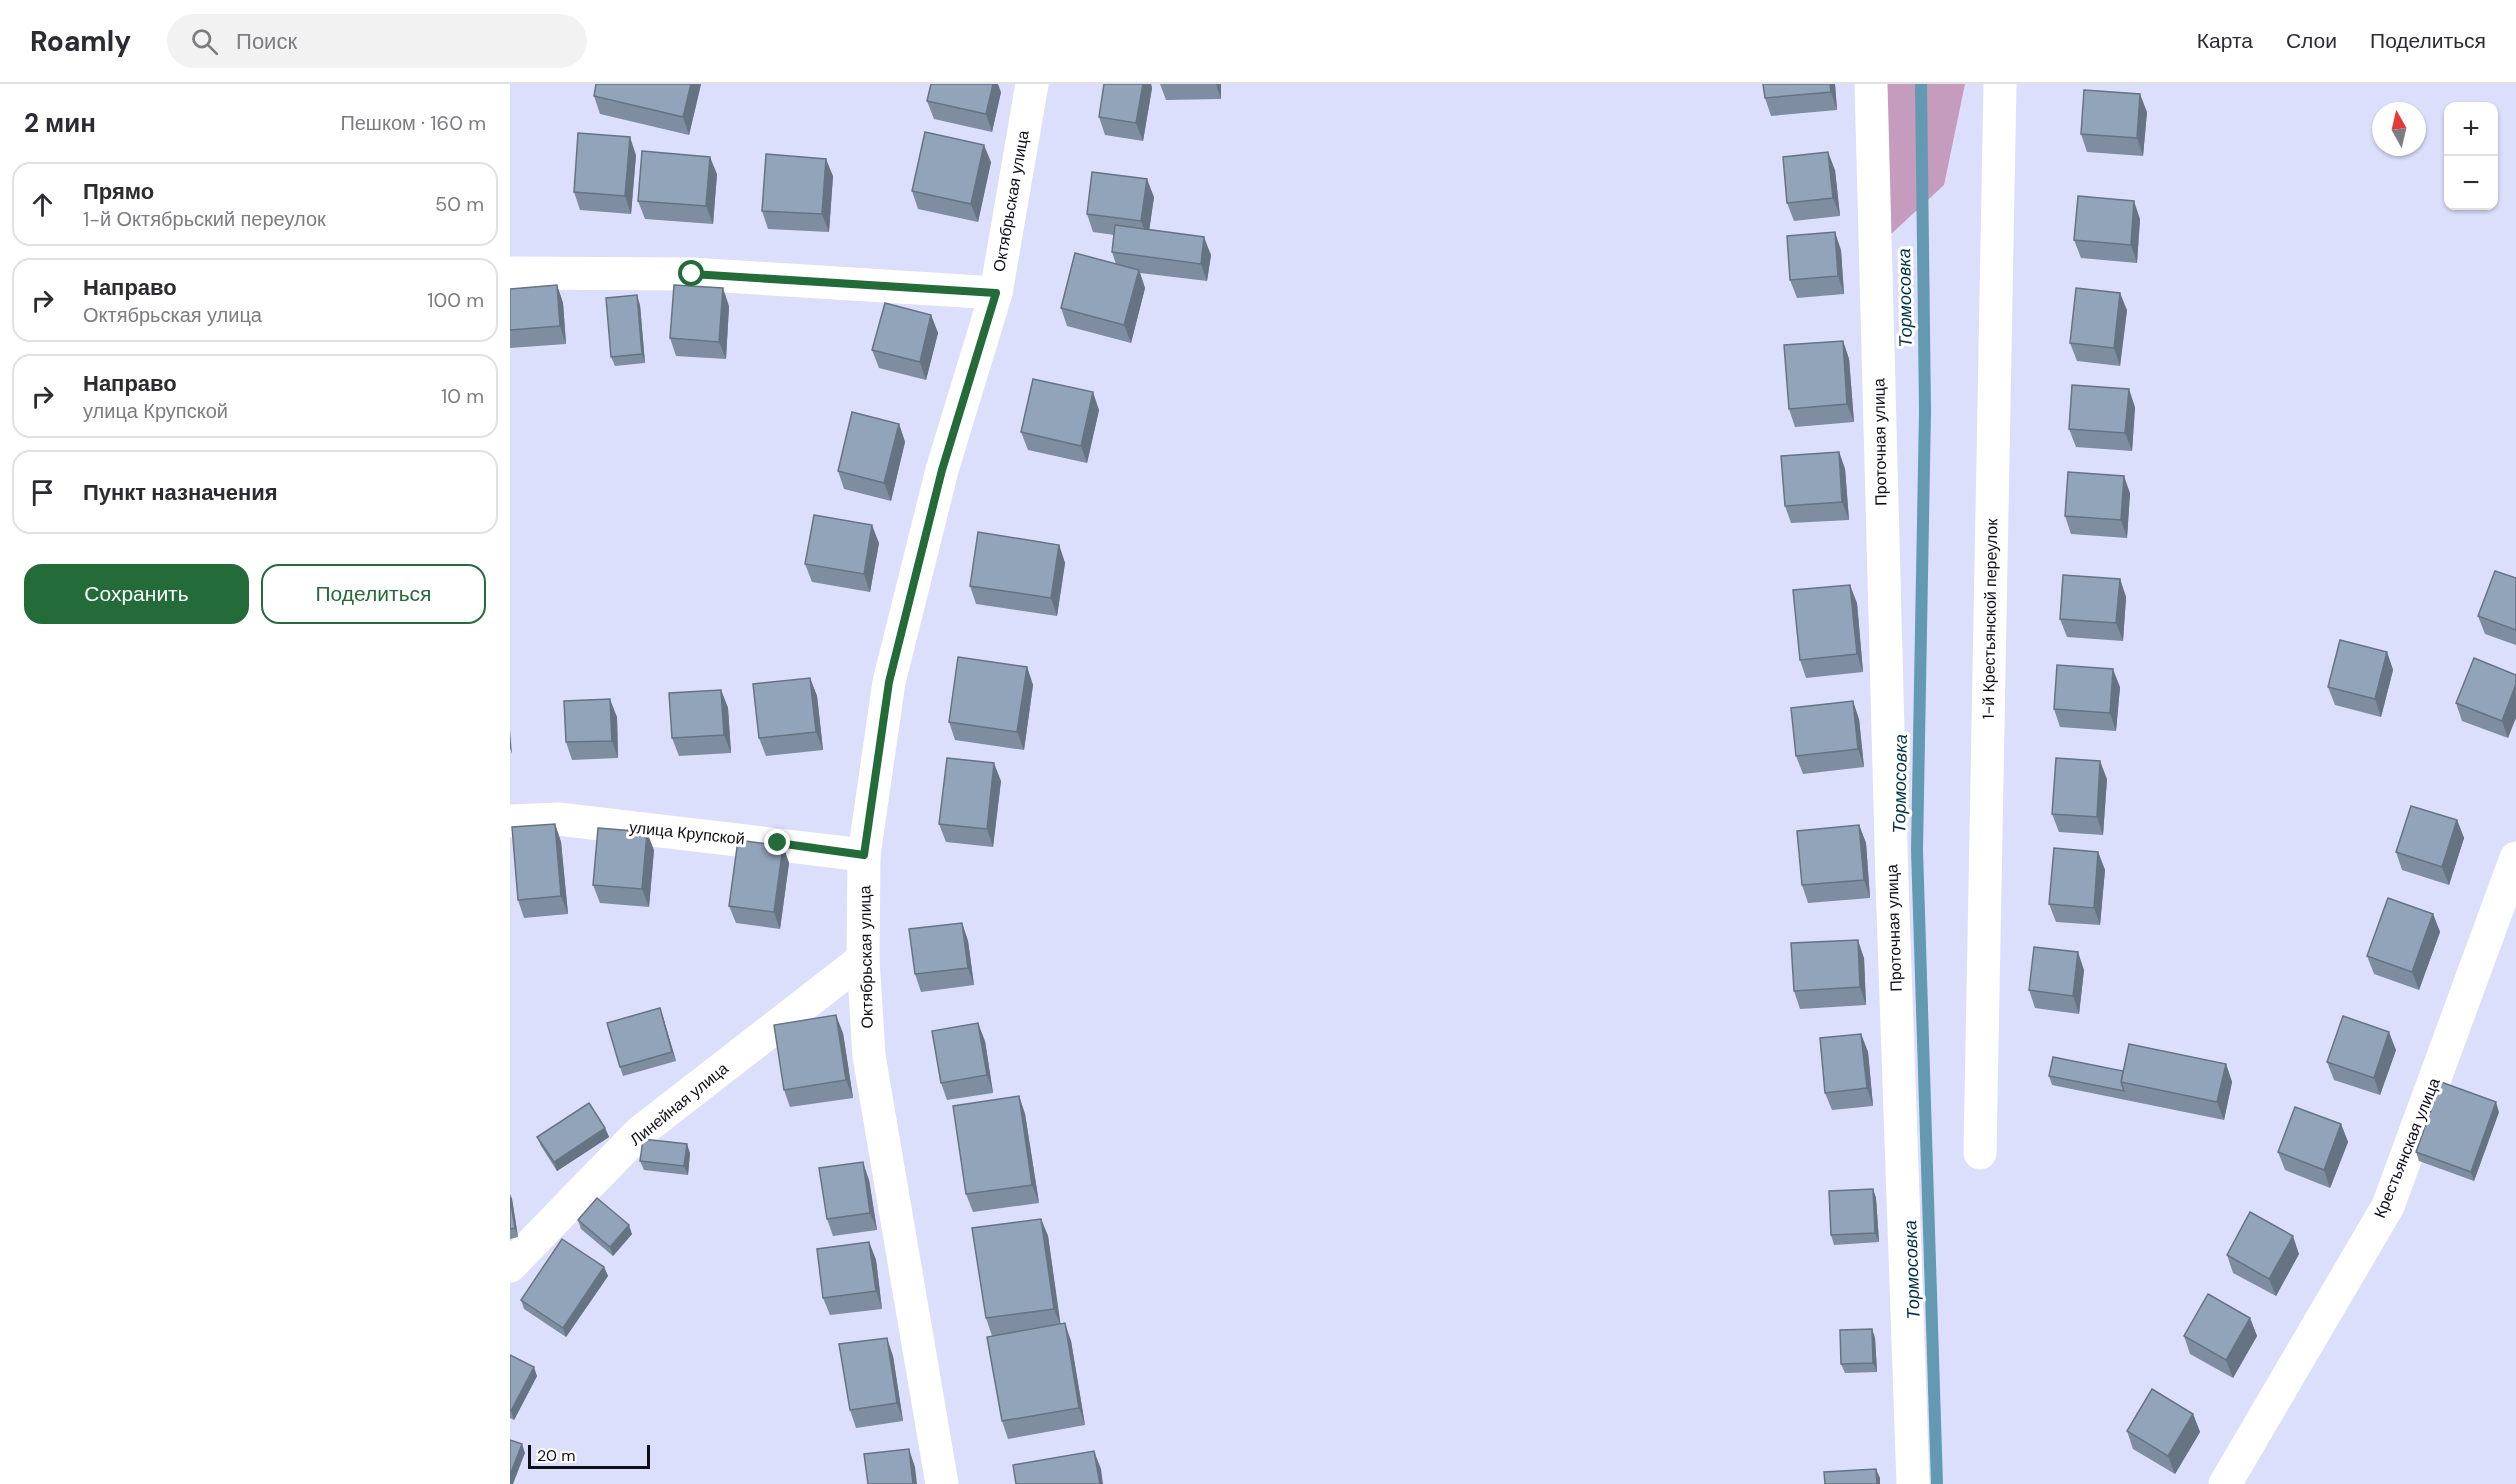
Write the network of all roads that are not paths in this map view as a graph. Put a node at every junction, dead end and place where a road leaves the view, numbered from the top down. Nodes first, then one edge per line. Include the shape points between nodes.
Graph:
1 (1032, 84) edge
2 (1871, 84) edge
3 (2000, 84) edge
4 (510, 273) edge
5 (996, 293) junction
6 (510, 821) edge
7 (864, 855) junction
8 (2516, 858) edge
9 (863, 959) junction
10 (1980, 1153) dead end
11 (510, 1266) edge
12 (942, 1484) edge
13 (1913, 1484) edge
14 (2225, 1484) edge

1 - 5 street, Октябрьская улица
2 - 13 street, Проточная улица
3 - 10 street, 1-й Крестьянской переулок
4 - 5 street via 692,274
5 - 7 street, Октябрьская улица via 942,470 889,682
6 - 7 street, улица Крупской via 558,819
7 - 9 street, Октябрьская улица
8 - 14 street, Крестьянская улица via 2388,1206
9 - 11 street, Линейная улица via 640,1132
9 - 12 street, Октябрьская улица via 869,1056

